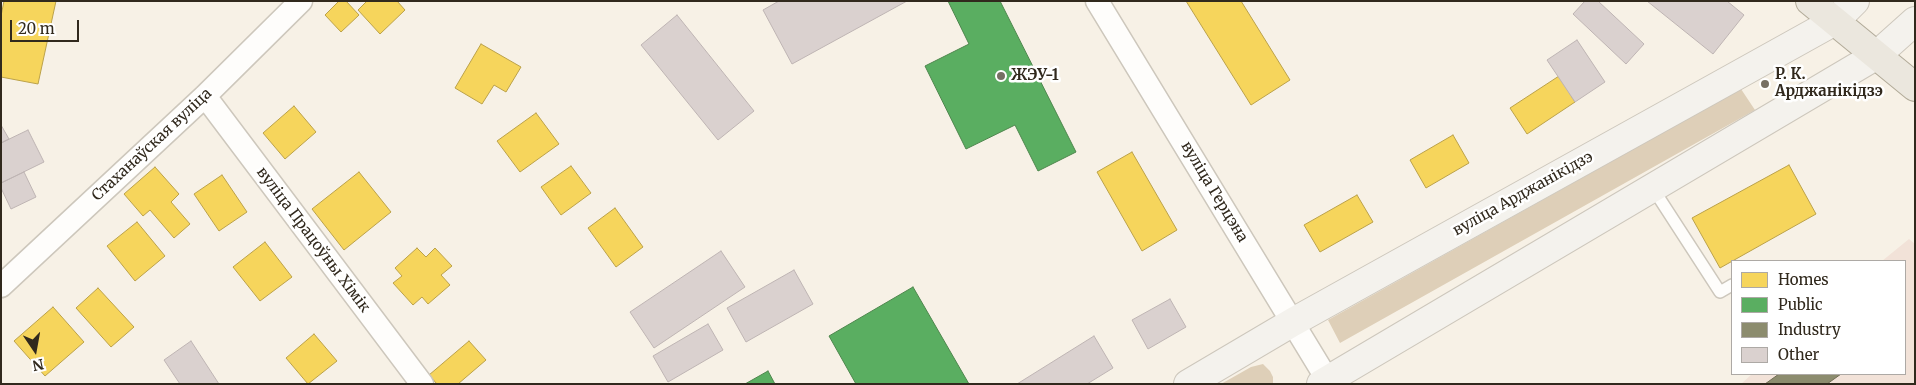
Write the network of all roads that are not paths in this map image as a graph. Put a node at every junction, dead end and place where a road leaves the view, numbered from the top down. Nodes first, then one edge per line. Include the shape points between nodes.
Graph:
1 (300, 1) edge
2 (1097, 1) edge
3 (1810, 1) edge
4 (1855, 1) edge
5 (1835, 20) junction
6 (1915, 21) edge
7 (1877, 54) junction
8 (1915, 87) edge
9 (205, 96) junction
10 (1652, 187) junction
11 (1, 286) edge
12 (1731, 286) edge
13 (1293, 322) junction
14 (1326, 382) edge
15 (422, 384) edge
16 (1188, 384) edge

1 - 9 street, Стаханаўская вуліца
2 - 13 street, вуліца Герцэна
3 - 5 main road
4 - 5 main road, вуліца Арджанікідзэ
5 - 7 main road
5 - 13 main road, вуліца Арджанікідзэ
6 - 7 main road
7 - 8 main road
7 - 10 main road
9 - 11 street, Стаханаўская вуліца
9 - 15 street, вуліца Працоўны Хімік
10 - 12 lane via 1720,292
10 - 14 main road
13 - 14 street, вуліца Герцэна
13 - 16 main road, вуліца Арджанікідзэ

